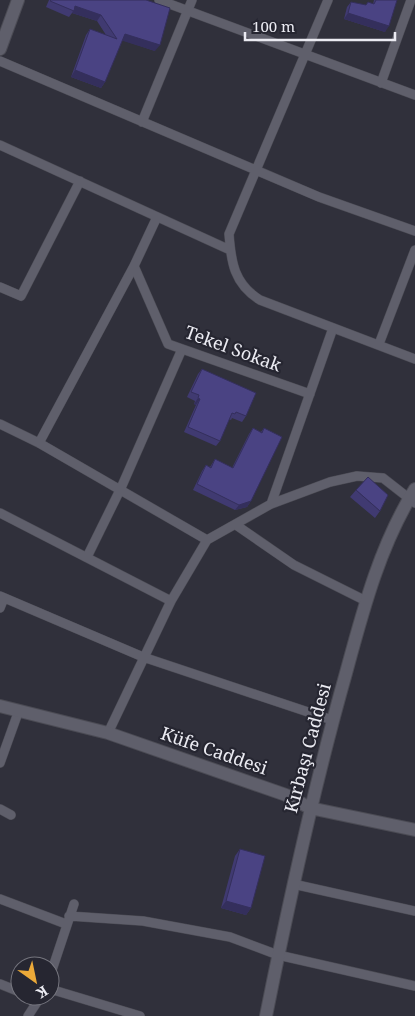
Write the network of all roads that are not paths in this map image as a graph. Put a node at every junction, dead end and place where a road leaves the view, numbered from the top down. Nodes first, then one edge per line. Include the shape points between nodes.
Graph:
1 (18, 0) edge
2 (159, 0) edge
3 (192, 0) edge
4 (328, 0) edge
5 (411, 0) edge
6 (188, 11) junction
7 (0, 49) edge
8 (305, 54) junction
9 (0, 61) edge
10 (381, 82) junction
11 (415, 95) edge
12 (142, 122) junction
13 (0, 145) edge
14 (256, 170) junction
15 (80, 182) junction
16 (157, 217) junction
17 (415, 231) edge
18 (230, 250) junction
19 (415, 250) edge
20 (134, 266) junction
21 (0, 287) edge
22 (333, 328) junction
23 (379, 344) junction
24 (182, 348) junction
25 (415, 359) edge
26 (310, 394) junction
27 (0, 424) edge
28 (39, 443) junction
29 (121, 488) junction
30 (413, 496) edge
31 (271, 504) junction
32 (0, 513) edge
33 (236, 525) junction
34 (207, 540) junction
35 (88, 557) junction
36 (2, 597) edge
37 (171, 601) junction
38 (366, 601) junction
39 (0, 608) edge
40 (144, 657) junction
41 (0, 706) edge
42 (19, 710) junction
43 (332, 720) junction
44 (108, 733) junction
45 (0, 763) edge
46 (310, 808) junction
47 (0, 809) edge
48 (11, 815) dead end
49 (415, 830) edge
50 (293, 884) junction
51 (0, 899) edge
52 (74, 904) dead end
53 (415, 911) edge
54 (68, 920) junction
55 (278, 955) junction
56 (56, 956) edge
57 (415, 986) edge
58 (60, 992) edge
59 (140, 1016) edge
60 (266, 1016) edge

1 - 7 street
2 - 6 street
3 - 6 street
4 - 8 street
5 - 10 street
6 - 8 street
6 - 12 street
8 - 10 street
8 - 14 street
9 - 12 street
10 - 11 street
12 - 14 street
13 - 15 street
14 - 17 street via 319,197
14 - 18 street via 228,234
15 - 16 street
15 - 21 street via 21,296
16 - 18 street
16 - 20 street
18 - 22 street via 231,263 246,291 260,300
19 - 23 street
20 - 24 street, Tekel Sokak via 168,344
20 - 28 street
22 - 23 street
22 - 26 street
23 - 25 street
24 - 26 street, Tekel Sokak
24 - 29 street
26 - 31 street
27 - 28 street
28 - 29 street
29 - 34 street
29 - 35 street
30 - 31 street via 384,478 357,476 330,482
30 - 38 street, Kırbaşı Caddesi via 389,540
31 - 33 street
32 - 35 street
33 - 34 street
33 - 38 street via 294,565
34 - 37 street
35 - 37 street
36 - 39 street
36 - 40 street
37 - 40 street
38 - 43 street, Kırbaşı Caddesi
40 - 43 street
40 - 44 street
41 - 42 street, Küfe Caddesi
42 - 44 street, Küfe Caddesi
42 - 45 street
43 - 46 street, Kırbaşı Caddesi
44 - 46 street, Küfe Caddesi via 286,795
46 - 49 street, Küfe Caddesi
46 - 50 street, Kırbaşı Caddesi
47 - 48 street
50 - 53 street
50 - 55 street, Kırbaşı Caddesi
51 - 54 street
52 - 54 street
54 - 55 street via 143,921 230,937
54 - 56 street
55 - 57 street
55 - 60 street, Kırbaşı Caddesi
58 - 59 street

